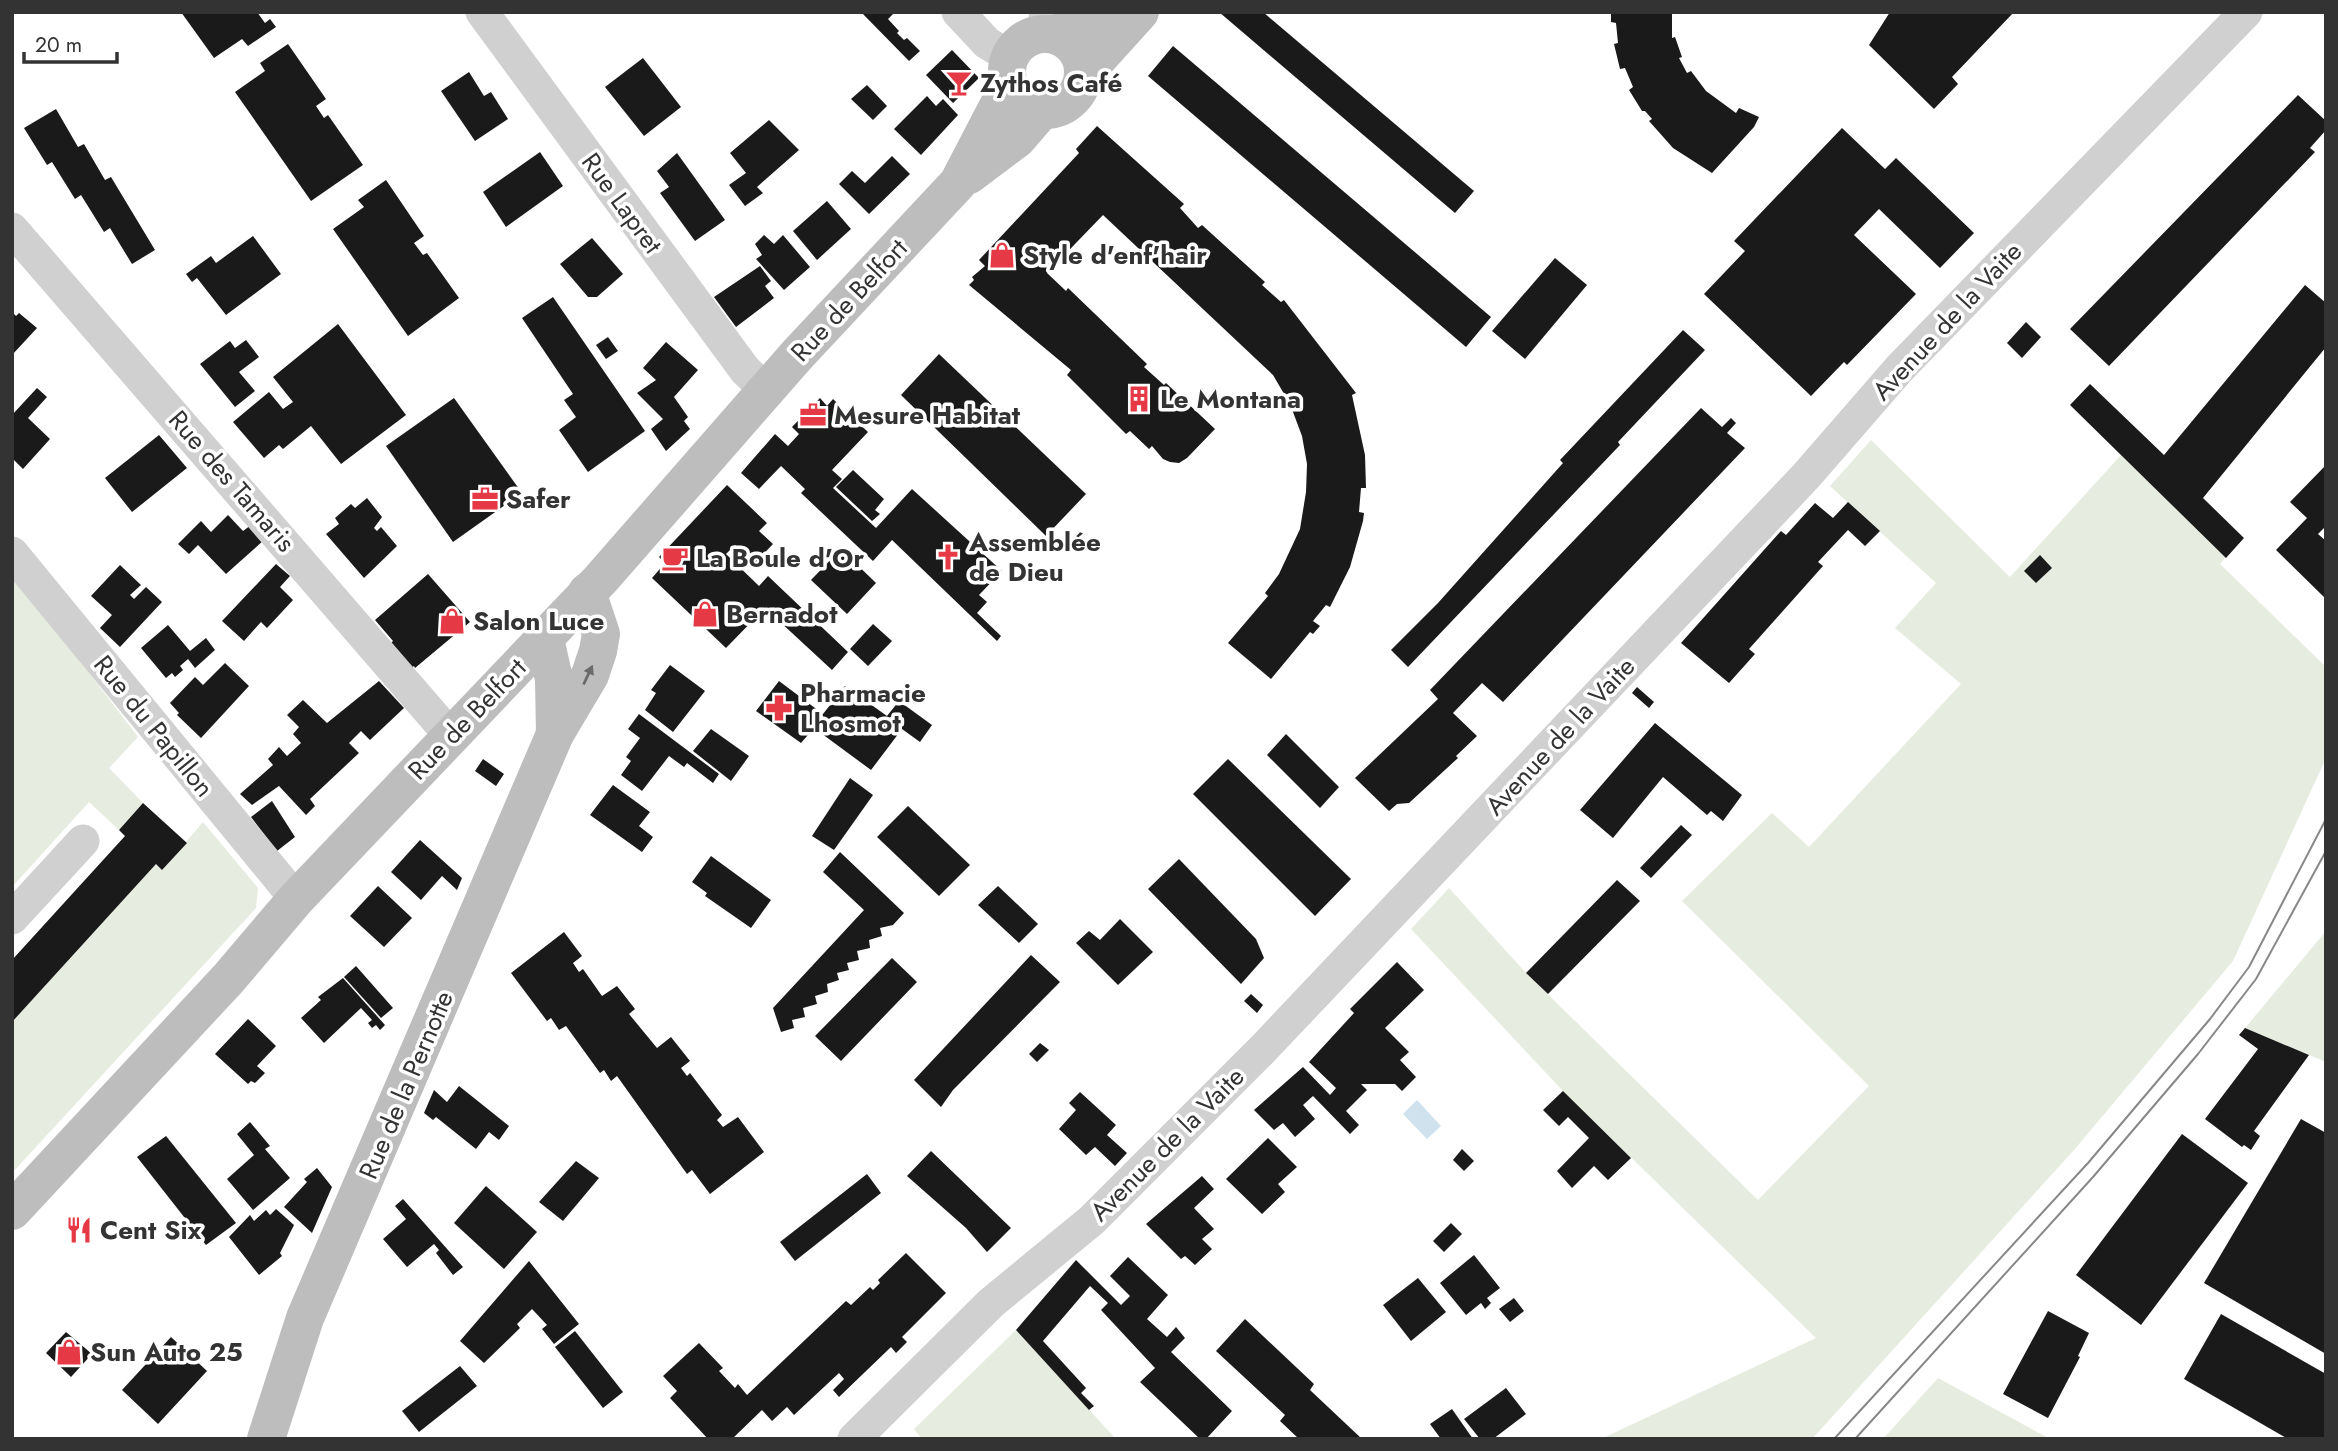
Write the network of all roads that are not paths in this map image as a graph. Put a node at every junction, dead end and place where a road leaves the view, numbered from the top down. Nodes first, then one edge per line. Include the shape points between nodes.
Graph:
1 (482, 12) edge
2 (958, 12) edge
3 (1107, 12) edge
4 (1140, 12) edge
5 (2246, 12) edge
6 (1048, 27) edge
7 (1009, 71) junction
8 (1084, 74) junction
9 (1042, 110) junction
10 (958, 183) junction
11 (12, 229) edge
12 (766, 390) junction
13 (12, 553) edge
14 (587, 592) junction
15 (544, 639) junction
16 (555, 734) junction
17 (450, 735) junction
18 (83, 841) dead end
19 (296, 900) junction
20 (12, 918) edge
21 (12, 1211) edge
22 (266, 1439) edge
23 (854, 1439) edge

1 - 12 street, Rue Lapret via 745,370
2 - 7 street
3 - 6 main road
4 - 8 main road
5 - 23 street, Avenue de la Vaite via 1908,360 1806,476 1262,1051 1092,1220 991,1303
6 - 7 main road via 1023,41
6 - 8 main road via 1077,50
7 - 9 main road via 1025,105
7 - 10 main road, Rue de Belfort
8 - 9 main road via 1074,97 1054,110
9 - 10 main road via 1017,139
10 - 12 main road, Rue de Belfort
11 - 17 street, Rue des Tamaris
12 - 14 main road, Rue de Belfort
13 - 19 street, Rue du Papillon
14 - 15 main road, Rue de Belfort
16 -> 14 main road, Rue de la Pernotte via 590,675 600,642
15 - 16 main road, Rue de la Pernotte via 554,679
15 - 17 main road, Rue de Belfort
16 - 22 main road, Rue de la Pernotte via 305,1318
17 - 19 main road, Rue de Belfort
18 - 20 street
19 - 21 main road, Rue de Belfort

